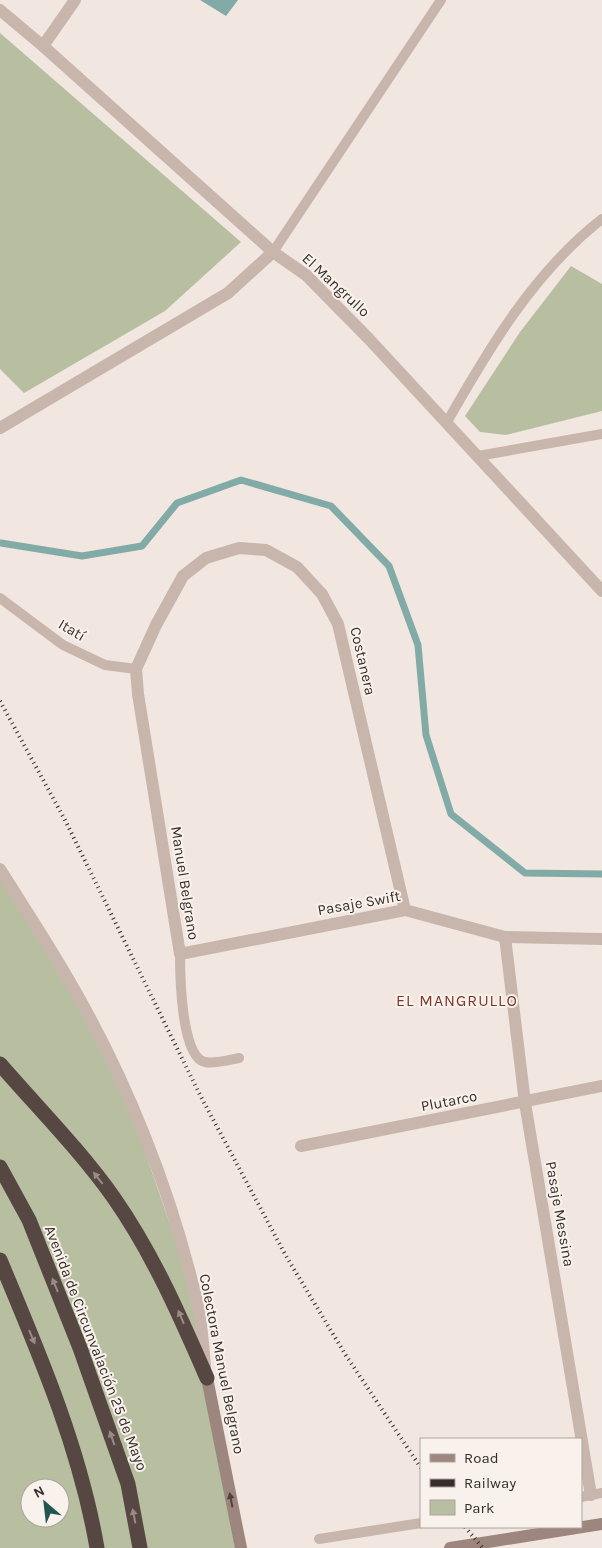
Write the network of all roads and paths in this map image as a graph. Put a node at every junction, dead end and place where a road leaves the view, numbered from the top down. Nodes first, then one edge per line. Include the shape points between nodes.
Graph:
1 (75, 0) edge
2 (441, 0) edge
3 (0, 10) edge
4 (44, 46) junction
5 (602, 219) edge
6 (273, 252) junction
7 (447, 422) junction
8 (0, 428) edge
9 (602, 434) edge
10 (478, 456) junction
11 (602, 591) edge
12 (0, 598) edge
13 (136, 669) junction
14 (0, 869) edge
15 (405, 910) junction
16 (505, 937) junction
17 (602, 940) edge
18 (180, 954) junction
19 (239, 1058) dead end
20 (0, 1064) edge
21 (602, 1086) edge
22 (525, 1103) junction
23 (301, 1146) dead end
24 (0, 1167) edge
25 (0, 1260) edge
26 (206, 1378) junction
27 (581, 1438) edge
28 (582, 1442) edge
29 (591, 1495) edge
30 (420, 1523) edge
31 (602, 1524) edge
32 (582, 1527) edge
33 (577, 1528) edge
34 (319, 1539) dead end
35 (97, 1548) edge
36 (140, 1548) edge
37 (240, 1548) edge
38 (450, 1548) edge

1 - 4 street
2 - 6 lane
3 - 4 street, El Mangrullo
4 - 6 street, El Mangrullo
5 - 7 lane via 541,277 488,349
6 - 7 street, El Mangrullo via 306,275
6 - 8 street via 228,293
7 - 10 street, El Mangrullo
9 - 10 lane
10 - 11 street, El Mangrullo
12 - 13 lane, Itatí via 63,645 104,665
13 - 15 street, Costanera via 183,576 206,558 239,548 266,550 297,567 322,594 338,624
13 - 18 street, Manuel Belgrano
14 - 26 street, Colectora Manuel Belgrano via 67,977 118,1073 146,1141 171,1212 197,1303
15 - 16 street, Pasaje Swift
15 - 18 street, Pasaje Swift
16 - 17 street, Pasaje Swift
16 - 22 street, Pasaje Messina
18 - 19 lane, Manuel Belgrano via 180,994 196,1057 204,1062
26 -> 20 highway via 158,1271 114,1198 66,1136
21 - 22 street, Plutarco
22 - 23 street, Plutarco
22 - 27 street, Pasaje Messina
36 -> 24 highway, Avenida de Circunvalación 25 de Mayo via 128,1484 80,1348 33,1229
25 -> 35 highway via 43,1363 89,1498
37 -> 26 main road, Colectora Manuel Belgrano
28 - 29 street, Pasaje Messina
30 - 34 lane
31 - 32 main road
33 - 38 main road

